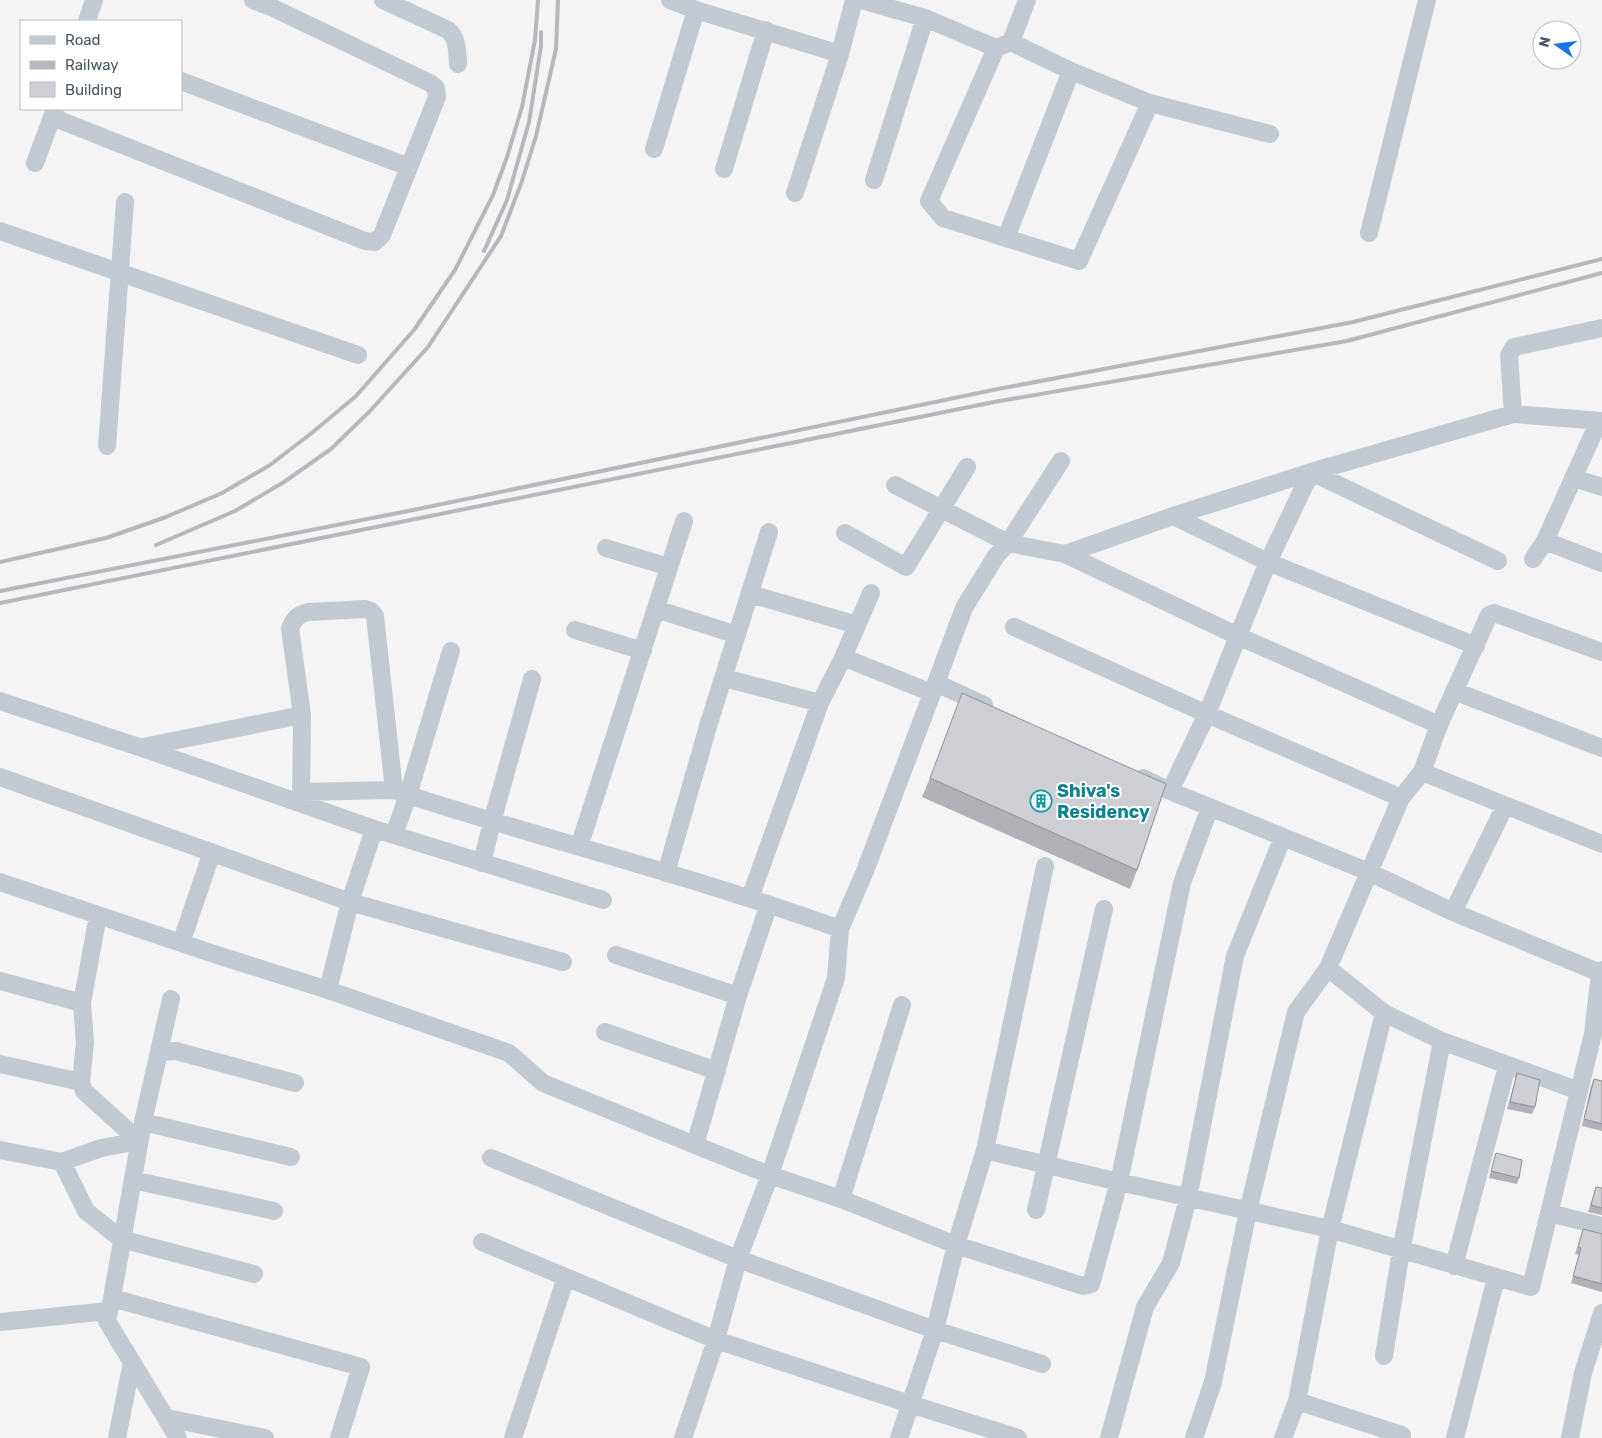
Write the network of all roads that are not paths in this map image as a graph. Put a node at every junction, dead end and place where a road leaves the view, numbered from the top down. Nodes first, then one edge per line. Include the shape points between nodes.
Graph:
1 (94, 0) edge
2 (253, 0) edge
3 (384, 0) edge
4 (670, 0) edge
5 (854, 0) edge
6 (861, 0) edge
7 (1027, 0) edge
8 (1427, 0) edge
9 (696, 10) junction
10 (926, 18) junction
11 (86, 20) edge
12 (766, 30) junction
13 (1004, 45) junction
14 (840, 54) junction
15 (458, 64) dead end
16 (1071, 71) junction
17 (182, 81) edge
18 (1150, 103) junction
19 (54, 113) edge
20 (1270, 134) dead end
21 (654, 149) dead end
22 (35, 164) dead end
23 (409, 167) junction
24 (724, 169) dead end
25 (874, 180) dead end
26 (795, 193) dead end
27 (125, 202) dead end
28 (0, 231) edge
29 (1369, 233) dead end
30 (1006, 238) junction
31 (120, 273) junction
32 (1602, 328) edge
33 (358, 355) dead end
34 (1513, 414) junction
35 (1600, 421) edge
36 (107, 446) dead end
37 (1061, 461) dead end
38 (967, 467) dead end
39 (1311, 472) junction
40 (1573, 478) junction
41 (895, 485) dead end
42 (1602, 487) edge
43 (942, 509) junction
44 (1173, 516) junction
45 (684, 521) dead end
46 (769, 532) dead end
47 (845, 533) dead end
48 (1545, 541) junction
49 (1008, 543) junction
50 (606, 548) dead end
51 (1065, 554) junction
52 (1532, 559) dead end
53 (1498, 561) dead end
54 (1268, 562) junction
55 (1602, 563) edge
56 (669, 567) junction
57 (871, 593) dead end
58 (750, 594) junction
59 (656, 609) junction
60 (858, 625) junction
61 (1014, 627) dead end
62 (575, 630) dead end
63 (737, 635) junction
64 (1238, 636) junction
65 (1476, 646) junction
66 (451, 651) dead end
67 (642, 651) junction
68 (1602, 652) edge
69 (842, 660) junction
70 (724, 678) junction
71 (532, 679) dead end
72 (934, 688) junction
73 (1454, 691) junction
74 (0, 701) edge
75 (820, 703) junction
76 (999, 712) edge
77 (302, 714) junction
78 (1207, 714) junction
79 (1439, 725) junction
80 (142, 748) junction
81 (1602, 748) edge
82 (1125, 770) edge
83 (1422, 772) junction
84 (0, 777) edge
85 (1170, 791) junction
86 (401, 792) junction
87 (301, 797) junction
88 (1401, 798) junction
89 (1505, 806) junction
90 (1210, 807) junction
91 (492, 822) junction
92 (374, 829) junction
93 (394, 835) junction
94 (1283, 837) junction
95 (1602, 844) edge
96 (579, 847) junction
97 (212, 852) junction
98 (482, 863) junction
99 (1045, 866) dead end
100 (1369, 872) junction
101 (666, 873) junction
102 (0, 882) edge
103 (750, 898) junction
104 (603, 900) dead end
105 (350, 902) junction
106 (769, 904) junction
107 (1104, 909) dead end
108 (1453, 912) junction
109 (98, 915) junction
110 (840, 929) junction
111 (181, 943) junction
112 (616, 955) dead end
113 (563, 962) dead end
114 (1328, 968) junction
115 (1601, 971) edge
116 (0, 981) edge
117 (328, 990) junction
118 (738, 996) junction
119 (171, 999) dead end
120 (82, 1003) junction
121 (902, 1005) dead end
122 (1384, 1014) junction
123 (605, 1032) dead end
124 (1442, 1041) junction
125 (160, 1052) junction
126 (0, 1064) edge
127 (1507, 1066) junction
128 (717, 1071) junction
129 (81, 1082) junction
130 (295, 1083) dead end
131 (1579, 1091) junction
132 (143, 1122) junction
133 (139, 1141) junction
134 (695, 1145) junction
135 (0, 1150) edge
136 (985, 1150) junction
137 (291, 1157) dead end
138 (491, 1158) dead end
139 (62, 1162) junction
140 (1046, 1165) junction
141 (770, 1174) junction
142 (133, 1180) junction
143 (1119, 1182) junction
144 (1188, 1198) junction
145 (841, 1199) junction
146 (1036, 1210) dead end
147 (274, 1211) dead end
148 (1248, 1211) junction
149 (1549, 1214) junction
150 (1602, 1226) edge
151 (1330, 1229) junction
152 (121, 1239) junction
153 (482, 1242) dead end
154 (956, 1245) junction
155 (1401, 1250) junction
156 (738, 1259) junction
157 (1454, 1266) junction
158 (254, 1274) dead end
159 (566, 1277) junction
160 (1496, 1278) junction
161 (110, 1304) junction
162 (1602, 1313) edge
163 (0, 1322) edge
164 (935, 1330) junction
165 (716, 1340) junction
166 (1384, 1356) dead end
167 (132, 1362) junction
168 (1042, 1364) dead end
169 (1297, 1401) junction
170 (910, 1404) junction
171 (167, 1418) junction
172 (1370, 1432) edge
173 (1402, 1435) dead end
174 (116, 1438) edge
175 (178, 1438) edge
176 (265, 1438) edge
177 (339, 1438) edge
178 (513, 1438) edge
179 (683, 1438) edge
180 (899, 1438) edge
181 (1018, 1438) edge
182 (1110, 1438) edge
183 (1194, 1438) edge
184 (1283, 1438) edge
185 (1455, 1438) edge
186 (1570, 1438) edge

1 - 11 street
2 - 23 street via 436,88 437,97
3 - 15 street via 448,30 456,40
4 - 9 street
5 - 14 street
6 - 10 street
7 - 13 street
8 - 29 street
9 - 12 street
9 - 21 street
10 - 13 street
10 - 25 street
12 - 14 street
12 - 24 street
13 - 16 street
13 - 30 street via 929,201 943,218
14 - 26 street
16 - 18 street
16 - 30 street
17 - 23 street
18 - 20 street
18 - 30 street via 1078,261
19 - 22 street
19 - 23 street via 365,241 375,242 382,235
27 - 31 street
28 - 31 street
31 - 33 street
31 - 36 street
32 - 34 street via 1514,347 1509,355
34 - 35 street
34 - 39 street
35 - 40 street
37 - 49 street
38 - 43 street
39 - 44 street
39 - 53 street
39 - 54 street
40 - 42 street
40 - 48 street
41 - 43 street
43 - 47 street via 906,568
43 - 49 street
44 - 51 street
44 - 54 street
45 - 56 street
46 - 58 street
48 - 52 street
48 - 55 street
49 - 51 street
49 - 72 street via 996,556 964,608
50 - 56 street
51 - 64 street
54 - 64 street
54 - 65 street
56 - 59 street
57 - 60 street
58 - 60 street
58 - 63 street
59 - 63 street
59 - 67 street
60 - 69 street
61 - 78 street
62 - 67 street
63 - 70 street
64 - 78 street
64 - 79 street
65 - 68 street via 1489,615 1494,613
65 - 73 street
66 - 86 street
67 - 96 street
69 - 72 street
69 - 75 street
70 - 75 street
70 - 101 street
71 - 91 street
72 - 76 street
72 - 110 street
73 - 79 street
73 - 81 street
74 - 80 street
75 - 103 street
77 - 80 street
77 - 86 street via 290,628 294,620 308,612 372,611
77 - 87 street
78 - 85 street
78 - 88 street
79 - 83 street
80 - 87 street
82 - 85 street
83 - 88 street
83 - 89 street
84 - 97 street
85 - 90 street
86 - 87 street
86 - 91 street
86 - 93 street
87 - 92 street
88 - 100 street
89 - 95 street
89 - 108 street
90 - 94 street
90 - 143 street via 1182,884
91 - 96 street
91 - 98 street
92 - 93 street
92 - 105 street
93 - 98 street
94 - 100 street
94 - 144 street via 1235,956
96 - 101 street
97 - 105 street
97 - 111 street
98 - 104 street
99 - 136 street
100 - 108 street
100 - 114 street
101 - 103 street
102 - 109 street
103 - 106 street
105 - 113 street
105 - 117 street
106 - 110 street
106 - 118 street
107 - 140 street
108 - 115 street
109 - 111 street
109 - 120 street
110 - 141 street via 836,978
111 - 117 street
112 - 118 street
114 - 122 street
114 - 148 street via 1296,1012
115 - 131 street via 1593,1034
116 - 120 street
117 - 134 street via 509,1053 543,1083
118 - 128 street
119 - 125 street
120 - 129 street via 85,1043
121 - 145 street
122 - 124 street
122 - 151 street
123 - 128 street
124 - 127 street
124 - 155 street
125 - 130 street via 176,1051
125 - 132 street
126 - 129 street
127 - 131 street
127 - 157 street
128 - 134 street
129 - 133 street via 84,1091
131 - 149 street
132 - 133 street
132 - 137 street
133 - 139 street via 100,1148
133 - 142 street
134 - 141 street
135 - 139 street
136 - 140 street
136 - 154 street
138 - 156 street
139 - 152 street via 86,1211
140 - 143 street
140 - 146 street
141 - 145 street
141 - 156 street
142 - 147 street
142 - 152 street
143 - 144 street
143 - 154 street via 1091,1284 1083,1286
144 - 148 street
144 - 182 street via 1171,1262 1145,1307
145 - 154 street
148 - 151 street
148 - 183 street via 1213,1382
149 - 150 street
149 - 160 street via 1531,1287
151 - 155 street
151 - 169 street
152 - 158 street
152 - 161 street
153 - 159 street
154 - 164 street
155 - 157 street
155 - 166 street
156 - 164 street
156 - 165 street
157 - 160 street
159 - 165 street
159 - 178 street
160 - 185 street
161 - 163 street
161 - 167 street via 107,1321
161 - 177 street via 361,1367
162 - 186 street via 1584,1373
164 - 168 street
164 - 170 street
165 - 170 street
165 - 179 street
167 - 171 street
167 - 174 street
169 - 172 street
169 - 184 street
170 - 180 street
170 - 181 street
171 - 175 street
171 - 176 street
172 - 173 street

